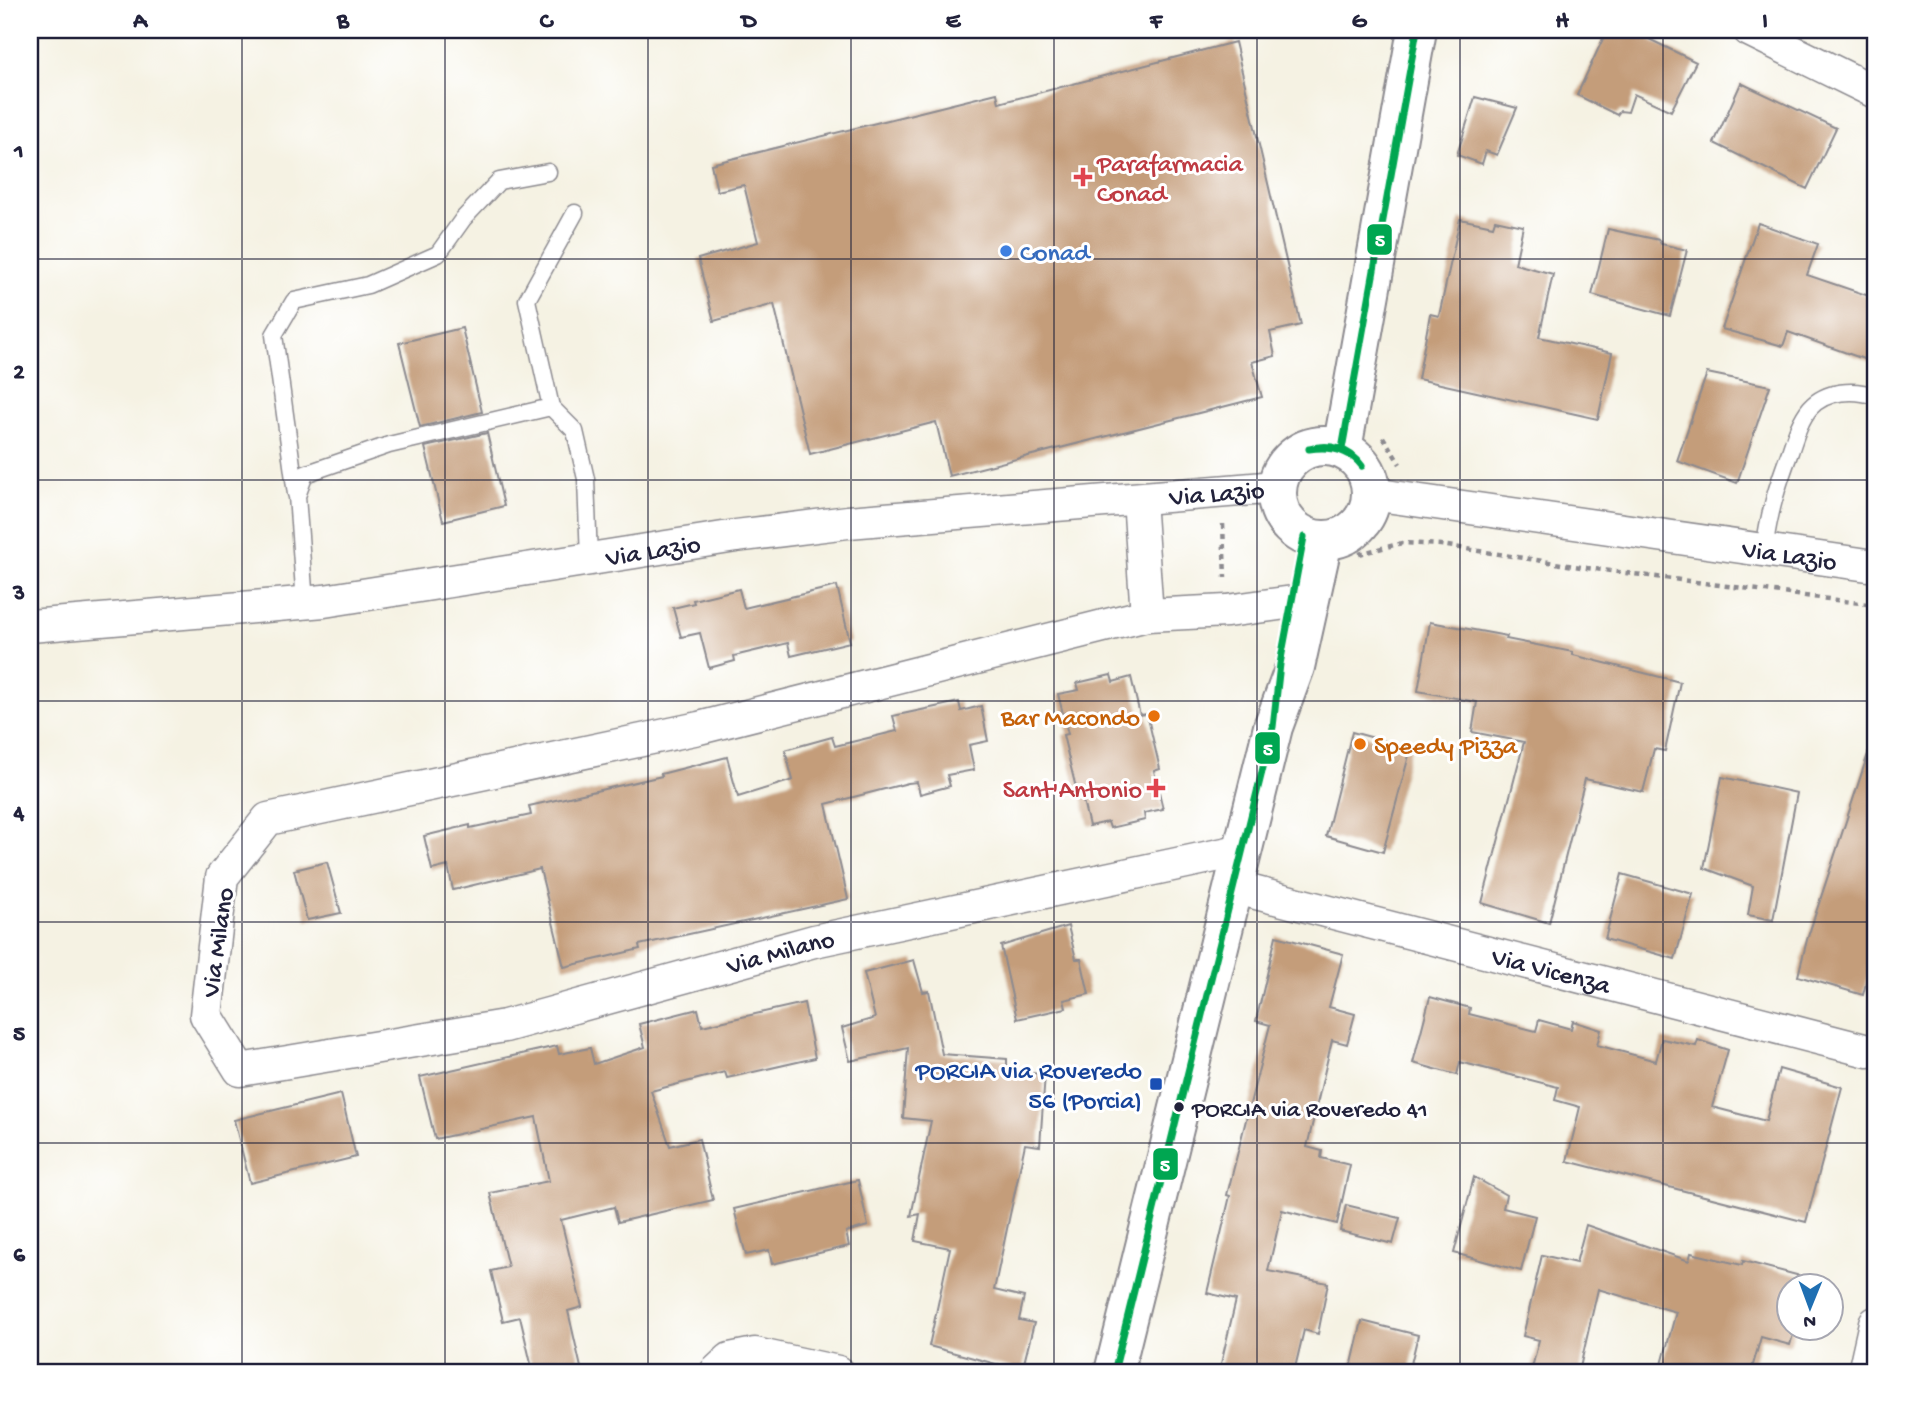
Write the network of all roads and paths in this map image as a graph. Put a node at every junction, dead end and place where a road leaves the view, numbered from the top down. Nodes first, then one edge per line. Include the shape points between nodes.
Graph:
1 (1417, 30) edge
2 (1749, 30) edge
3 (1875, 92) edge
4 (548, 172) dead end
5 (575, 213) dead end
6 (1875, 396) edge
7 (551, 407) junction
8 (1384, 427) dead end
9 (1342, 449) junction
10 (1403, 468) dead end
11 (1277, 487) junction
12 (1222, 492) junction
13 (1372, 494) junction
14 (297, 496) junction
15 (1139, 499) junction
16 (1327, 547) junction
17 (1764, 550) junction
18 (589, 559) junction
19 (1875, 566) edge
20 (1225, 581) dead end
21 (1293, 602) junction
22 (305, 603) junction
23 (1875, 606) edge
24 (1147, 615) junction
25 (30, 626) edge
26 (1273, 727) junction
27 (1243, 850) junction
28 (1233, 887) junction
29 (1868, 1051) dead end
30 (1875, 1323) edge
31 (716, 1372) edge
32 (838, 1372) edge
33 (1114, 1372) edge
34 (1864, 1372) edge

1 - 9 main road
2 - 3 street
4 - 14 lane via 499,181 438,254 368,285 294,301 274,335
5 - 7 lane via 527,300
6 - 17 lane via 1849,391 1824,398 1810,408 1798,427 1771,504
7 - 14 lane via 388,445 305,474
7 - 18 lane via 575,431 586,479
8 - 10 path via 1383,439
9 - 11 main road via 1328,446 1300,452 1281,473
9 - 13 main road via 1363,467
11 - 12 street, Via Lazio
11 - 16 main road via 1282,516 1292,528
12 - 15 street, Via Lazio
12 - 20 path
13 - 16 main road via 1362,522
13 - 17 street, Via Lazio
14 - 22 lane
15 - 18 street, Via Lazio via 848,522
15 - 24 street
16 - 21 main road
16 - 23 path via 1361,553 1402,543 1441,545
16 - 26 main road via 1295,667
17 - 19 street, Via Lazio
18 - 22 street, Via Lazio
21 - 24 street, Via Milano
21 - 26 main road
22 - 25 street, Via Lazio
24 - 27 street, Via Milano via 699,729 268,820 222,877 206,1016 240,1070 253,1068 505,1026 814,941
26 - 27 main road
27 - 28 main road
28 - 29 street, Via Vicenza
28 - 33 main road
30 - 34 street
31 - 32 street via 730,1359 755,1354

